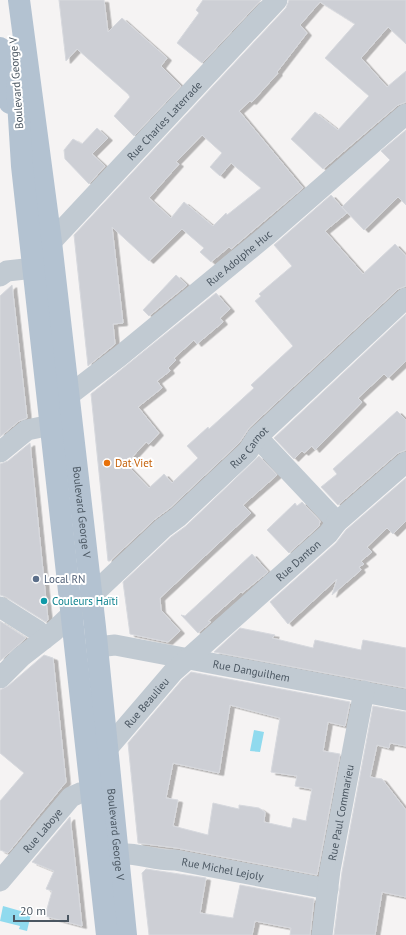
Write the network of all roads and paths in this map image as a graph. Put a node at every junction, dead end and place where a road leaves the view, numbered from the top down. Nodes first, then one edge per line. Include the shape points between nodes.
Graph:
1 (9, 0) edge
2 (19, 0) edge
3 (34, 0) edge
4 (277, 0) edge
5 (0, 48) edge
6 (406, 114) edge
7 (32, 164) junction
8 (51, 242) junction
9 (34, 268) junction
10 (0, 276) edge
11 (406, 298) edge
12 (68, 396) junction
13 (52, 425) junction
14 (257, 437) junction
15 (0, 452) edge
16 (406, 462) edge
17 (336, 522) junction
18 (91, 596) junction
19 (0, 608) edge
20 (71, 615) junction
21 (44, 639) junction
22 (97, 647) junction
23 (188, 658) junction
24 (0, 678) edge
25 (364, 691) junction
26 (406, 700) edge
27 (107, 750) junction
28 (92, 792) junction
29 (117, 854) junction
30 (0, 881) edge
31 (328, 889) junction
32 (107, 935) edge
33 (126, 935) edge
34 (322, 935) edge

1 - 7 main road, Boulevard George V
2 - 7 main road, Boulevard George V
3 - 7 main road, Boulevard George V via 38,38
4 - 8 street, Rue Charles Laterrade
5 - 7 main road, Boulevard George V
6 - 12 street, Rue Adolphe Huc via 260,241
7 - 8 main road, Boulevard George V
7 - 9 main road, Boulevard George V
8 - 12 main road, Boulevard George V
9 - 10 street via 7,271
9 - 13 main road, Boulevard George V
11 - 14 street, Rue Carnot
12 - 18 main road, Boulevard George V
13 - 15 street via 27,430
13 - 20 main road, Boulevard George V
14 - 17 street
14 - 18 street, Rue Carnot via 242,456
16 - 17 street, Rue Danton
17 - 23 street, Rue Danton via 328,534
18 - 20 street, Rue Carnot
18 - 22 main road, Boulevard George V
19 - 21 street via 38,631
20 - 21 street, Rue Carnot
20 - 28 main road, Boulevard George V
21 - 24 street, Rue Carnot
22 - 23 street, Rue Danguilhem via 115,645
22 - 27 main road, Boulevard George V
23 - 25 street, Rue Danguilhem
23 - 27 street, Rue Beaulieu via 173,672
25 - 26 street, Rue Danguilhem
25 - 31 street, Rue Paul Commarieu
27 - 29 main road, Boulevard George V
28 - 30 street, Rue Laboye via 71,797
28 - 32 main road, Boulevard George V
29 - 31 street, Rue Michel Lejoly via 128,853 175,860
29 - 33 main road, Boulevard George V
31 - 34 street, Rue Paul Commarieu

